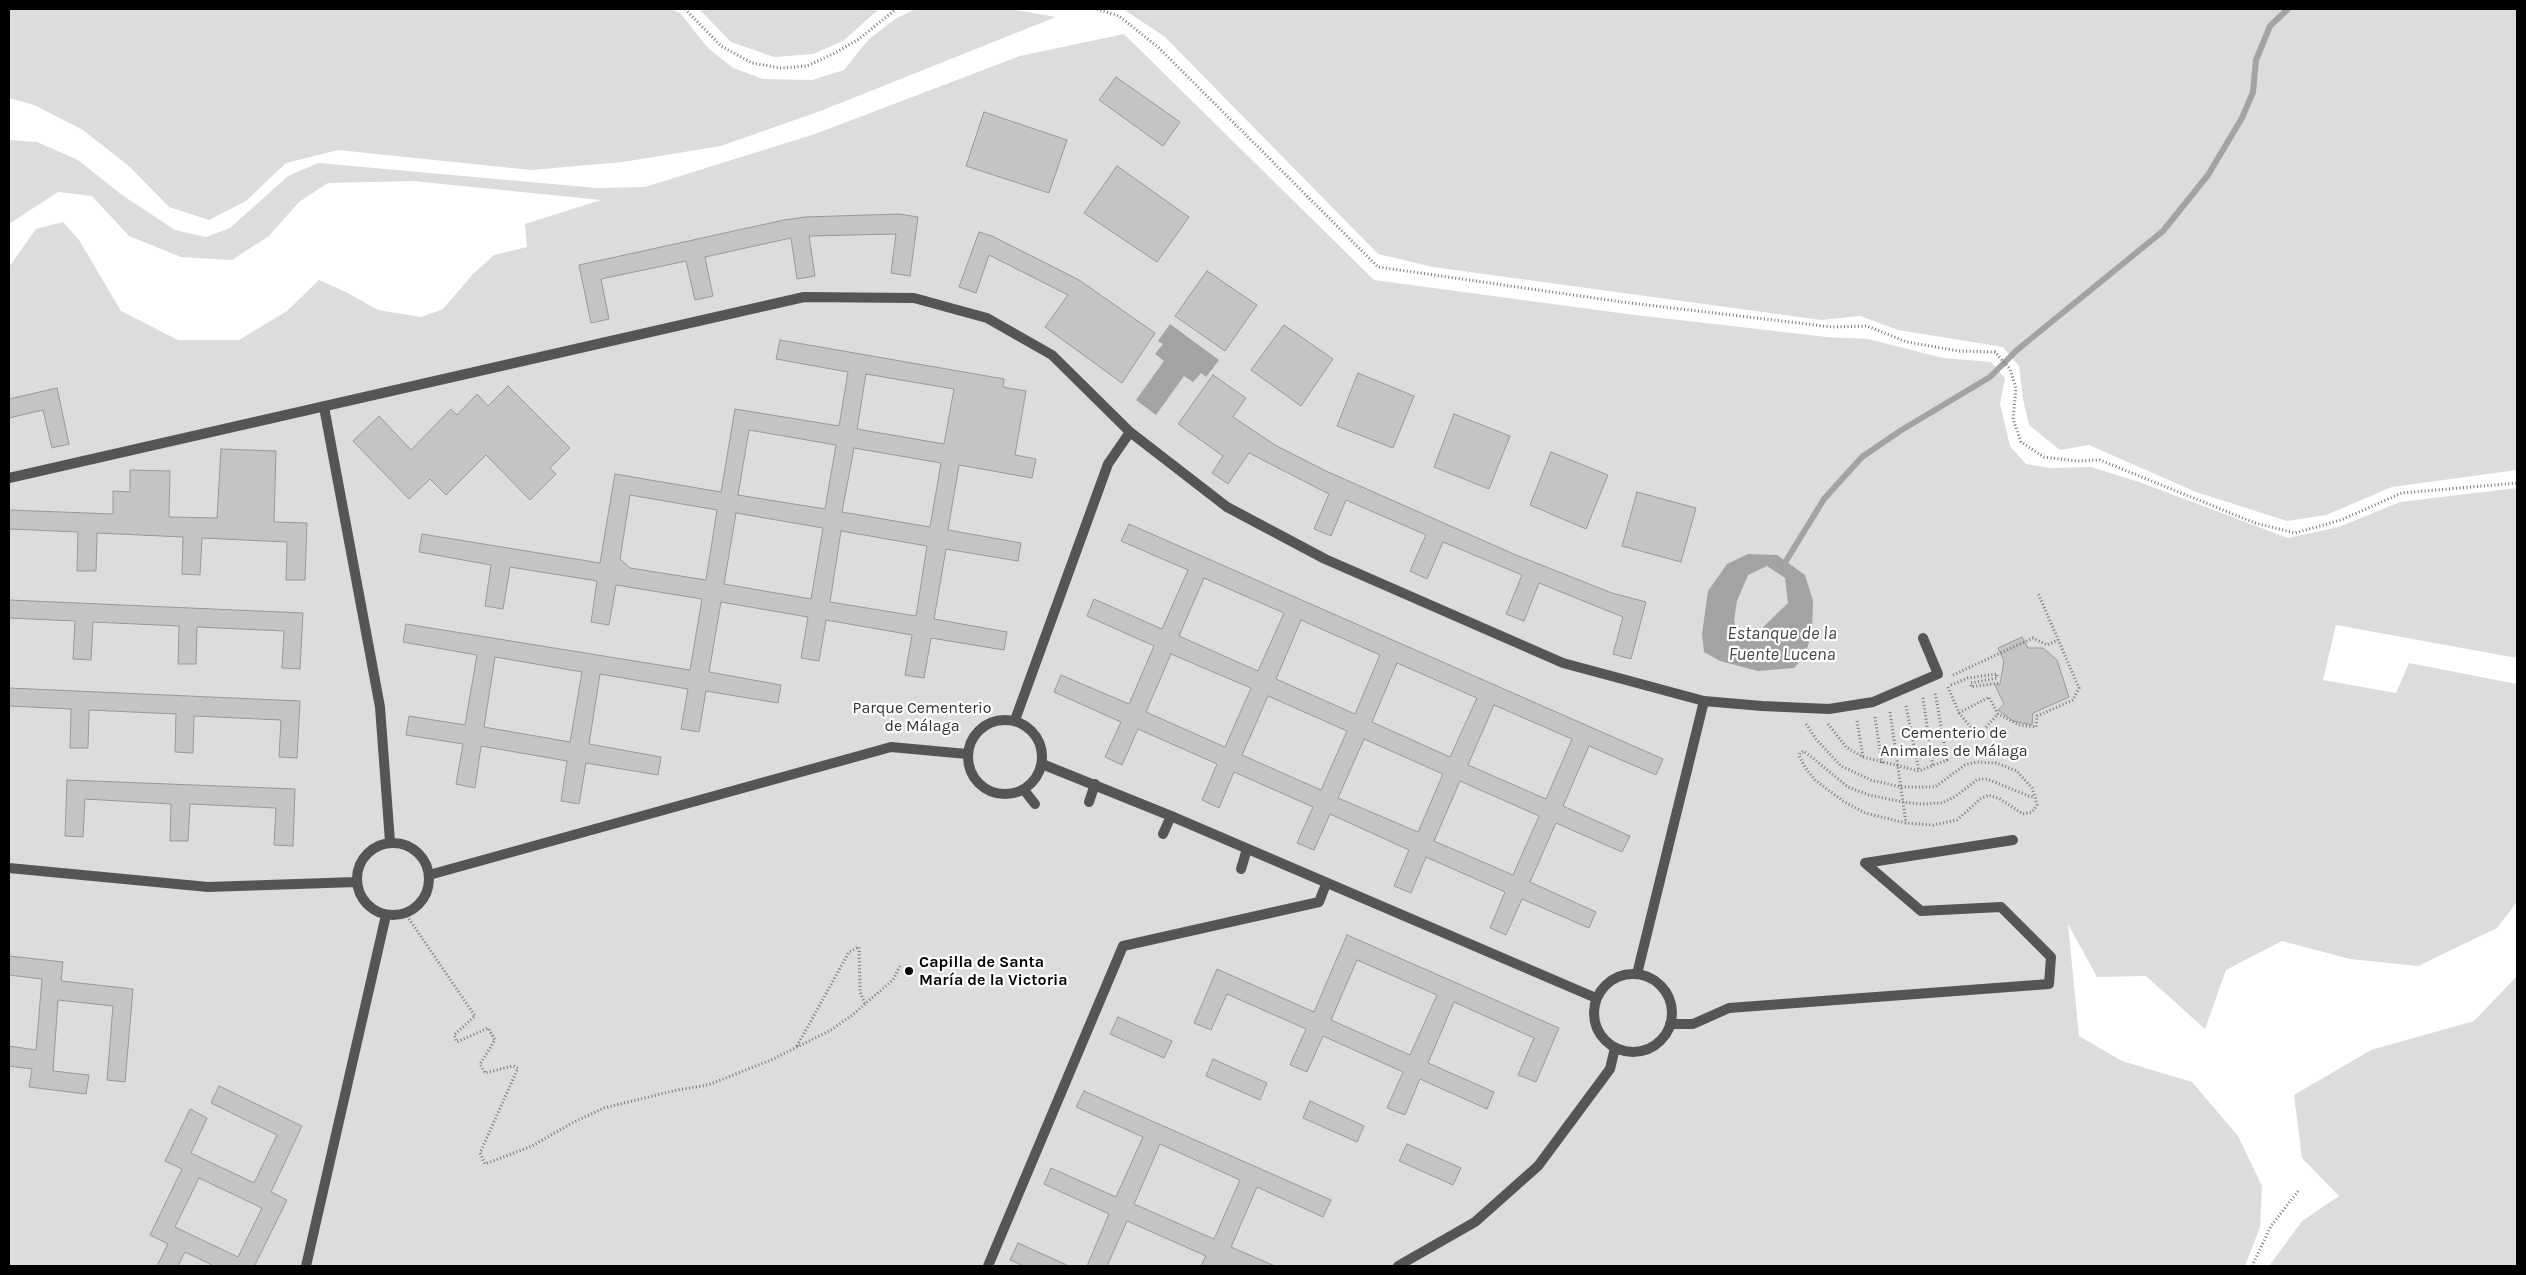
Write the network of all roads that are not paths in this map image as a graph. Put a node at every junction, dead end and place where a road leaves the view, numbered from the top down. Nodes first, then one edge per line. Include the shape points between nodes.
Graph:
1 (324, 406) junction
2 (1130, 432) junction
3 (9, 478) edge
4 (1923, 638) dead end
5 (1704, 701) junction
6 (1014, 720) junction
7 (968, 754) junction
8 (1042, 764) junction
9 (1095, 784) junction
10 (1024, 790) junction
11 (1089, 802) dead end
12 (1035, 804) dead end
13 (1171, 816) junction
14 (1163, 834) dead end
15 (2013, 840) dead end
16 (390, 842) junction
17 (1247, 848) junction
18 (9, 868) edge
19 (1241, 869) dead end
20 (429, 875) junction
21 (356, 882) junction
22 (1326, 884) junction
23 (386, 915) junction
24 (1637, 974) junction
25 (1596, 998) junction
26 (1670, 1024) junction
27 (1615, 1048) junction
28 (306, 1266) edge
29 (988, 1266) edge
30 (1398, 1266) edge

1 - 2 lane via 804,296 914,298 988,318 1052,354
1 - 3 lane
1 - 16 lane via 380,706
2 - 5 lane via 1227,507 1325,559 1563,663
2 - 6 lane via 1108,464
4 - 5 lane via 1938,674 1874,702 1829,709
5 - 24 lane
6 - 7 lane via 998,720 983,726 972,738
6 - 8 lane via 1027,726 1037,737 1042,750
7 - 10 lane via 969,770 978,784 992,793 1008,795
7 - 20 lane via 891,747
8 - 9 lane
8 - 10 lane via 1033,783
9 - 11 lane
9 - 13 lane
10 - 12 lane
13 - 14 lane
13 - 17 lane
15 - 26 lane via 1865,863 1921,910 2001,907 2051,957 2049,984 1729,1008 1693,1024
16 - 20 lane via 404,844 416,851 425,862
16 - 21 lane via 372,848 359,863
17 - 19 lane
17 - 22 lane
18 - 21 lane via 208,887
20 - 23 lane via 427,892 418,906 405,913
21 - 23 lane via 361,897 372,909
22 - 25 lane
22 - 29 lane via 1318,902 1123,946
23 - 28 lane
24 - 25 lane via 1620,975 1606,984
24 - 26 lane via 1654,980 1666,992 1671,1008
25 - 27 lane via 1593,1017 1600,1035
26 - 27 lane via 1662,1040 1648,1049 1631,1052
27 - 30 lane via 1610,1069 1538,1166 1475,1222

